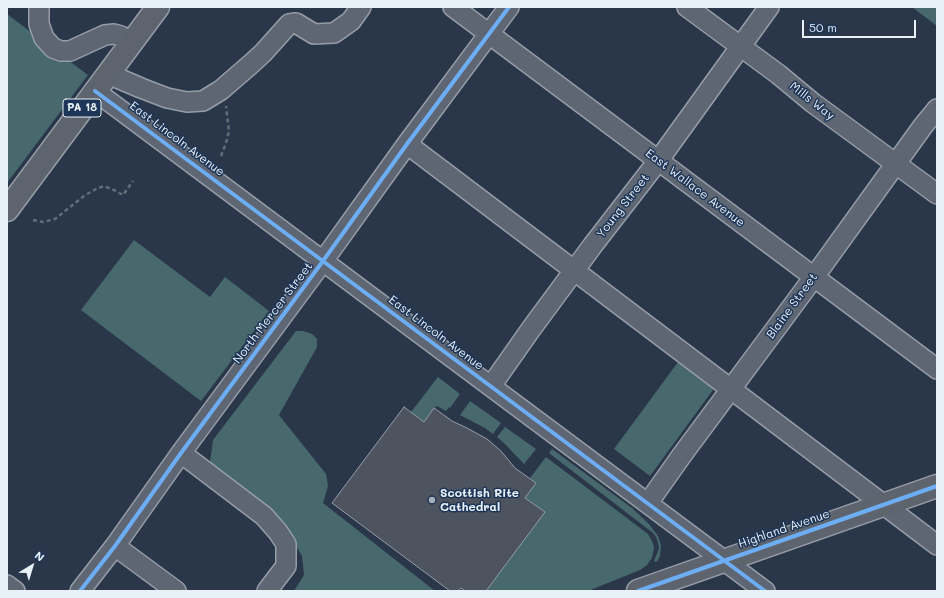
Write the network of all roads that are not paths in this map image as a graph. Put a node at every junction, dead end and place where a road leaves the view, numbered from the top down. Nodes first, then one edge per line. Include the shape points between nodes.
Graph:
1 (39, 7) edge
2 (158, 7) edge
3 (361, 7) edge
4 (453, 7) edge
5 (509, 7) edge
6 (687, 7) edge
7 (769, 7) edge
8 (489, 34) junction
9 (132, 42) junction
10 (741, 46) junction
11 (102, 82) junction
12 (937, 109) edge
13 (408, 144) junction
14 (658, 161) junction
15 (896, 163) junction
16 (937, 194) edge
17 (7, 210) edge
18 (323, 262) junction
19 (575, 270) junction
20 (814, 276) junction
21 (937, 368) edge
22 (491, 386) junction
23 (731, 389) junction
24 (181, 453) junction
25 (937, 486) edge
26 (648, 503) junction
27 (883, 505) junction
28 (937, 545) edge
29 (115, 546) junction
30 (724, 560) junction
31 (7, 585) edge
32 (649, 589) edge
33 (84, 590) edge
34 (15, 591) edge
35 (176, 591) edge
36 (268, 591) edge
37 (765, 591) edge

1 - 9 street via 39,24 44,38 57,50 70,51 105,35 114,34
2 - 9 main road, PA 18
3 - 11 street via 352,21 334,33 314,34 296,23 289,24 263,53 226,86 203,101 187,102 141,88
4 - 8 street, East Wallace Avenue
5 - 8 street, North Mercer Street
6 - 10 street, Mills Way
7 - 10 street, Young Street
8 - 13 street, North Mercer Street
8 - 14 street, East Wallace Avenue
9 - 11 main road, PA 18
10 - 14 street, Young Street
10 - 15 street, Mills Way via 813,103
11 - 17 main road, PA 18
11 - 18 street, East Lincoln Avenue
12 - 15 street, Blaine Street
13 - 18 street, North Mercer Street
13 - 19 street
14 - 19 street, Young Street
14 - 20 street, East Wallace Avenue
15 - 16 street, Mills Way
15 - 20 street, Blaine Street
18 - 22 street, East Lincoln Avenue
18 - 24 street, North Mercer Street
19 - 22 street, Young Street
19 - 23 street
20 - 21 street, East Wallace Avenue
20 - 23 street, Blaine Street
22 - 26 street, East Lincoln Avenue
23 - 26 street, Blaine Street
23 - 27 street
24 - 29 street, North Mercer Street
24 - 36 street via 264,516 286,544 286,566
25 - 27 main road, Highland Avenue
26 - 30 street, East Lincoln Avenue
27 - 28 street
27 - 30 main road, Highland Avenue
29 - 33 street, North Mercer Street
29 - 35 street
30 - 32 main road, Highland Avenue
30 - 37 street, East Lincoln Avenue
31 - 34 street

